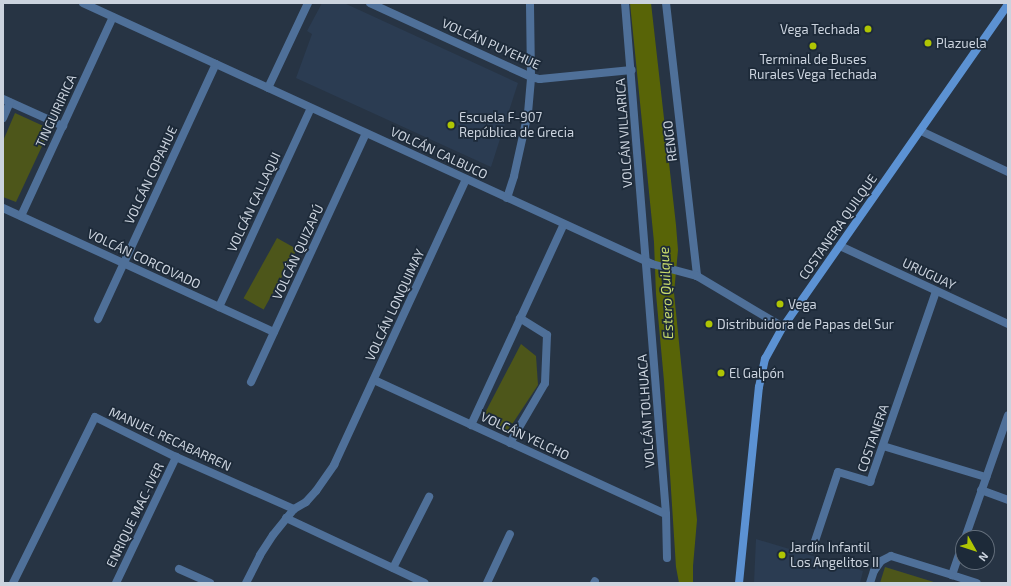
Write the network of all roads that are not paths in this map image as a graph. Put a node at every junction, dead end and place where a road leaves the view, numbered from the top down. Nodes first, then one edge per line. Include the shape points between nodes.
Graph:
1 (83, 3) edge
2 (308, 3) edge
3 (370, 3) edge
4 (530, 3) edge
5 (625, 3) edge
6 (666, 3) edge
7 (1008, 4) edge
8 (113, 17) junction
9 (216, 64) junction
10 (632, 70) junction
11 (532, 77) junction
12 (268, 88) junction
13 (7, 101) edge
14 (311, 108) junction
15 (3, 118) edge
16 (63, 126) junction
17 (921, 131) junction
18 (366, 133) junction
19 (1008, 172) edge
20 (466, 179) junction
21 (507, 198) junction
22 (3, 208) edge
23 (21, 216) junction
24 (564, 224) junction
25 (840, 246) junction
26 (124, 263) junction
27 (649, 263) junction
28 (696, 276) junction
29 (936, 291) junction
30 (219, 307) junction
31 (520, 318) junction
32 (98, 319) dead end
33 (1008, 324) edge
34 (782, 327) junction
35 (274, 332) junction
36 (374, 380) junction
37 (251, 382) dead end
38 (1008, 415) edge
39 (471, 425) junction
40 (510, 443) junction
41 (883, 446) junction
42 (176, 457) junction
43 (986, 477) junction
44 (981, 490) junction
45 (429, 497) dead end
46 (1008, 500) edge
47 (294, 509) junction
48 (666, 514) junction
49 (286, 518) junction
50 (968, 530) edge
51 (510, 534) dead end
52 (812, 550) dead end
53 (667, 558) dead end
54 (955, 566) edge
55 (393, 568) junction
56 (179, 569) dead end
57 (952, 575) junction
58 (13, 583) edge
59 (116, 583) edge
60 (210, 583) edge
61 (246, 583) edge
62 (425, 583) edge
63 (487, 583) edge
64 (739, 583) edge
65 (870, 583) edge
66 (977, 583) edge

1 - 8 street, VOLCÁN CALBUCO
2 - 12 street
3 - 11 street, VOLCÁN PUYEHUE
4 - 11 street
5 - 10 street, VOLCÁN VILLARICA
6 - 28 street, RENGO
7 - 17 main road, COSTANERA QUILQUE
8 - 9 street, VOLCÁN CALBUCO
8 - 16 street, TINGUIRIRICA
9 - 12 street, VOLCÁN CALBUCO
9 - 26 street, VOLCÁN COPAHUE
10 - 11 street, VOLCÁN PUYEHUE via 540,79
10 - 27 street, VOLCÁN VILLARICA
11 - 21 street via 528,113
12 - 14 street, VOLCÁN CALBUCO
13 - 15 street
13 - 16 street
14 - 18 street, VOLCÁN CALBUCO
14 - 30 street, VOLCÁN CALLAQUI
16 - 23 street, TINGUIRIRICA
17 - 19 street
17 - 25 main road, COSTANERA QUILQUE
18 - 20 street, VOLCÁN CALBUCO
18 - 35 street, VOLCÁN QUIZAPÚ
20 - 21 street, VOLCÁN CALBUCO
20 - 36 street, VOLCÁN LONQUIMAY
21 - 24 street, VOLCÁN CALBUCO
22 - 23 street, VOLCÁN CORCOVADO
23 - 26 street, VOLCÁN CORCOVADO
24 - 27 street, VOLCÁN CALBUCO
24 - 31 street
25 - 29 street, URUGUAY
25 - 34 main road, COSTANERA QUILQUE
26 - 30 street, VOLCÁN CORCOVADO
26 - 32 street, VOLCÁN COPAHUE
27 - 28 street, VOLCÁN CALBUCO
27 - 48 street, VOLCÁN TOLHUACA
28 - 34 street, VOLCÁN CALBUCO
29 - 33 street, URUGUAY
29 - 41 street, COSTANERA
30 - 35 street, VOLCÁN CORCOVADO
31 - 39 street
31 - 40 street via 547,334 545,383
34 - 64 main road, COSTANERA QUILQUE via 765,359 762,373
35 - 37 street, VOLCÁN QUIZAPÚ
36 - 39 street, VOLCÁN YELCHO
36 - 47 street, VOLCÁN LONQUIMAY via 334,465 316,491 306,502
38 - 43 street
39 - 40 street, VOLCÁN YELCHO
40 - 48 street, VOLCÁN YELCHO
41 - 43 street
41 - 52 street, COSTANERA via 870,482 838,472
42 - 47 street, MANUEL RECABARREN
42 - 58 street, MANUEL RECABARREN via 95,417
42 - 59 street, ENRIQUE MAC-IVER
43 - 44 street
44 - 46 street
44 - 50 street
45 - 55 street
47 - 49 street, VOLCÁN LONQUIMAY
48 - 53 street, VOLCÁN TOLHUACA
49 - 55 street
49 - 61 street, VOLCÁN LONQUIMAY via 260,555
51 - 63 street
54 - 57 street
55 - 62 street
56 - 60 street
57 - 65 street via 891,556 881,561
57 - 66 street

